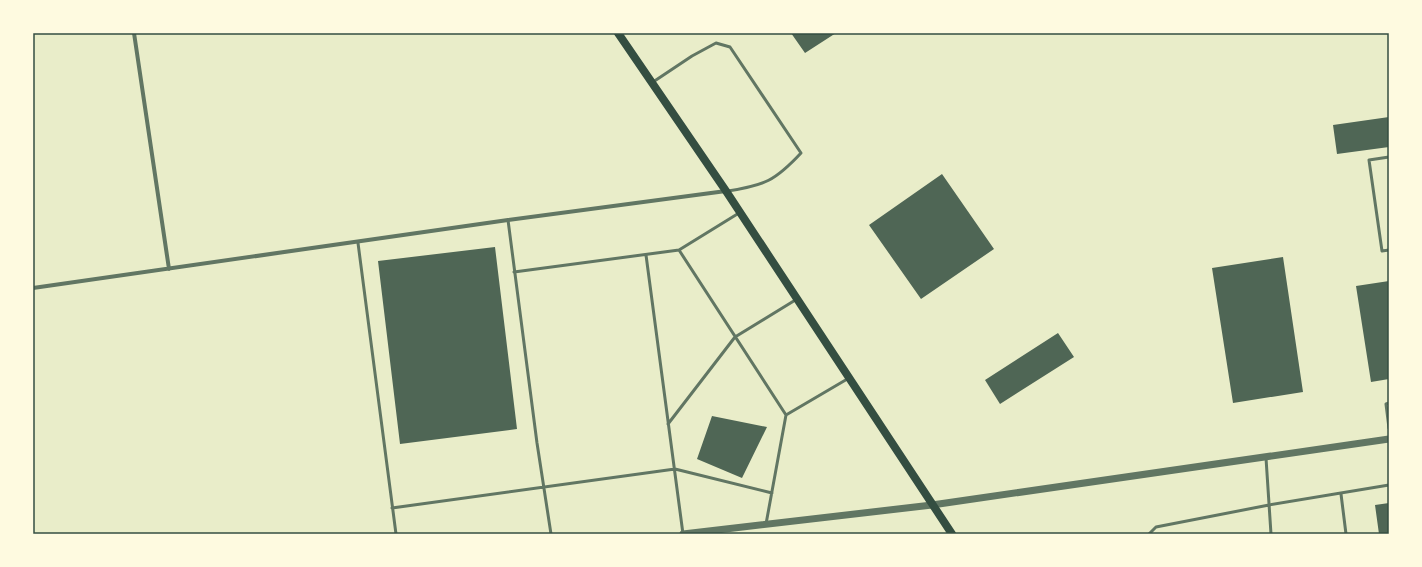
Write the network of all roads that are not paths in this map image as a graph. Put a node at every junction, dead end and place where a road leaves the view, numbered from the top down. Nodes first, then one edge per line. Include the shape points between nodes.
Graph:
1 (134, 33) edge
2 (618, 33) edge
3 (652, 83) junction
4 (1389, 157) edge
5 (726, 192) junction
6 (740, 213) junction
7 (508, 220) junction
8 (358, 243) junction
9 (679, 250) junction
10 (1389, 250) edge
11 (646, 254) junction
12 (169, 269) junction
13 (514, 272) junction
14 (33, 288) edge
15 (796, 299) junction
16 (735, 337) junction
17 (849, 378) junction
18 (1389, 403) edge
19 (786, 415) junction
20 (668, 424) junction
21 (1389, 428) edge
22 (1389, 439) edge
23 (1266, 457) junction
24 (675, 468) junction
25 (544, 486) junction
26 (1389, 486) edge
27 (772, 493) junction
28 (1341, 494) junction
29 (932, 505) junction
30 (1269, 505) junction
31 (392, 508) junction
32 (766, 524) junction
33 (396, 534) edge
34 (551, 534) edge
35 (683, 534) edge
36 (952, 534) edge
37 (1149, 534) edge
38 (1271, 534) edge
39 (1346, 534) edge

1 - 12 street
2 - 3 main road
3 - 5 main road
3 - 5 lane via 692,56 716,44 730,47 801,153 782,173 756,186
4 - 10 lane via 1369,160 1382,251
5 - 6 main road
5 - 7 street
6 - 9 lane
6 - 15 main road
7 - 8 street
7 - 13 lane
8 - 12 street
8 - 31 lane
9 - 11 lane
9 - 16 lane
11 - 13 lane
11 - 20 lane
12 - 14 street
13 - 25 lane
15 - 16 lane
15 - 17 main road
16 - 19 lane
16 - 20 lane
17 - 19 lane
17 - 29 main road
18 - 21 lane via 1386,404
19 - 27 lane
20 - 24 lane
22 - 23 street
23 - 29 street
23 - 30 lane
24 - 25 lane
24 - 27 lane
24 - 35 lane
25 - 31 lane
25 - 34 lane
26 - 28 lane
27 - 32 lane
28 - 30 lane
28 - 39 lane
29 - 32 street
29 - 36 main road
30 - 37 lane via 1156,527
30 - 38 lane
31 - 33 lane
32 - 35 street

